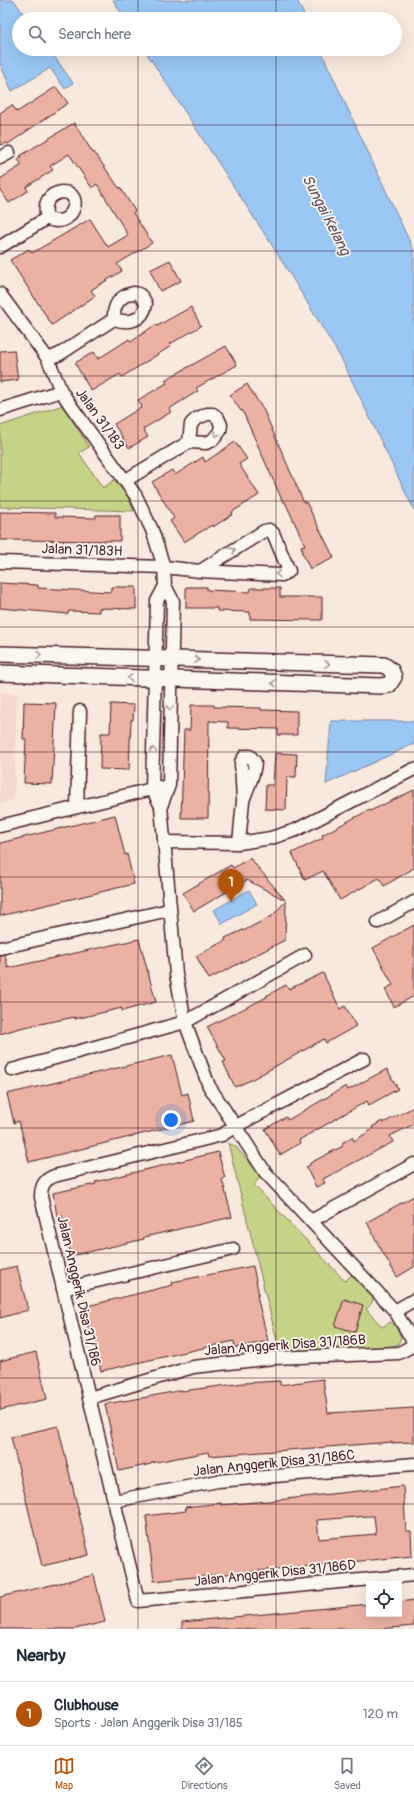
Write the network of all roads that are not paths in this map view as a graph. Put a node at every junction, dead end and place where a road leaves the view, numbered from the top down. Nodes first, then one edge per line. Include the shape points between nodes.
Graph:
1 (47, 218) dead end
2 (0, 247) edge
3 (0, 294) edge
4 (114, 319) dead end
5 (48, 359) junction
6 (61, 391) junction
7 (0, 410) edge
8 (189, 442) dead end
9 (126, 480) junction
10 (0, 562) edge
11 (164, 567) junction
12 (200, 571) junction
13 (165, 586) junction
14 (157, 619) junction
15 (172, 619) junction
16 (0, 654) edge
17 (156, 658) junction
18 (171, 659) junction
19 (0, 673) edge
20 (155, 678) junction
21 (171, 679) junction
22 (80, 711) dead end
23 (414, 769) edge
24 (169, 785) junction
25 (152, 789) junction
26 (243, 801) dead end
27 (161, 806) junction
28 (77, 807) junction
29 (0, 826) edge
30 (164, 842) junction
31 (239, 843) junction
32 (414, 902) edge
33 (169, 910) junction
34 (378, 922) dead end
35 (0, 948) edge
36 (306, 955) dead end
37 (185, 1022) junction
38 (364, 1059) dead end
39 (12, 1070) dead end
40 (234, 1127) junction
41 (414, 1164) edge
42 (311, 1221) junction
43 (233, 1249) dead end
44 (63, 1289) junction
45 (414, 1300) edge
46 (395, 1311) junction
47 (414, 1344) edge
48 (89, 1398) junction
49 (414, 1464) edge
50 (114, 1501) junction
51 (414, 1575) edge
52 (138, 1602) joint

1 - 2 street
3 - 5 street, Jalan 31/183
4 - 5 street
5 - 6 street, Jalan 31/183
6 - 7 street
6 - 9 street, Jalan 31/183
8 - 9 street
9 - 11 street, Jalan 31/183 via 152,530
10 - 11 street, Jalan 31/183H
11 - 12 street, Jalan 31/183H
11 - 13 street, Jalan 31/183
12 -> 12 street, Jalan 31/183H via 268,530 273,533 289,571 282,575
13 - 14 street via 157,601
13 - 15 street via 173,601
14 - 15 street
14 - 17 street
15 - 18 street
16 -> 17 street
17 - 18 street
17 - 20 street
18 - 21 street
18 -> 21 street via 384,666 391,670 394,677 389,685 380,686
20 -> 19 street
20 - 21 street
25 -> 20 street
21 -> 24 street
22 - 28 street
23 - 31 street via 296,830 271,838
24 - 25 street
24 - 27 street
25 - 27 street
25 - 28 street
26 - 31 street
27 - 30 street
28 - 29 street
30 - 31 street
30 - 33 street
32 - 34 street
33 - 35 street
33 - 37 street via 176,974
36 - 37 street
37 - 39 street
37 - 40 street via 209,1086
38 - 40 street
40 - 42 street via 265,1172
40 - 44 street, Jalan Anggerik Disa 31/186 via 222,1135 48,1179 43,1184 41,1197
41 - 42 street
42 - 46 street
43 - 44 street
44 - 48 street, Jalan Anggerik Disa 31/186
45 - 46 street
46 - 47 street
47 - 48 street, Jalan Anggerik Disa 31/186B via 399,1353 274,1358 193,1367
48 - 50 street, Jalan Anggerik Disa 31/186
49 - 50 street, Jalan Anggerik Disa 31/186C via 218,1481
50 - 52 street, Jalan Anggerik Disa 31/186
51 - 52 street, Jalan Anggerik Disa 31/186D

